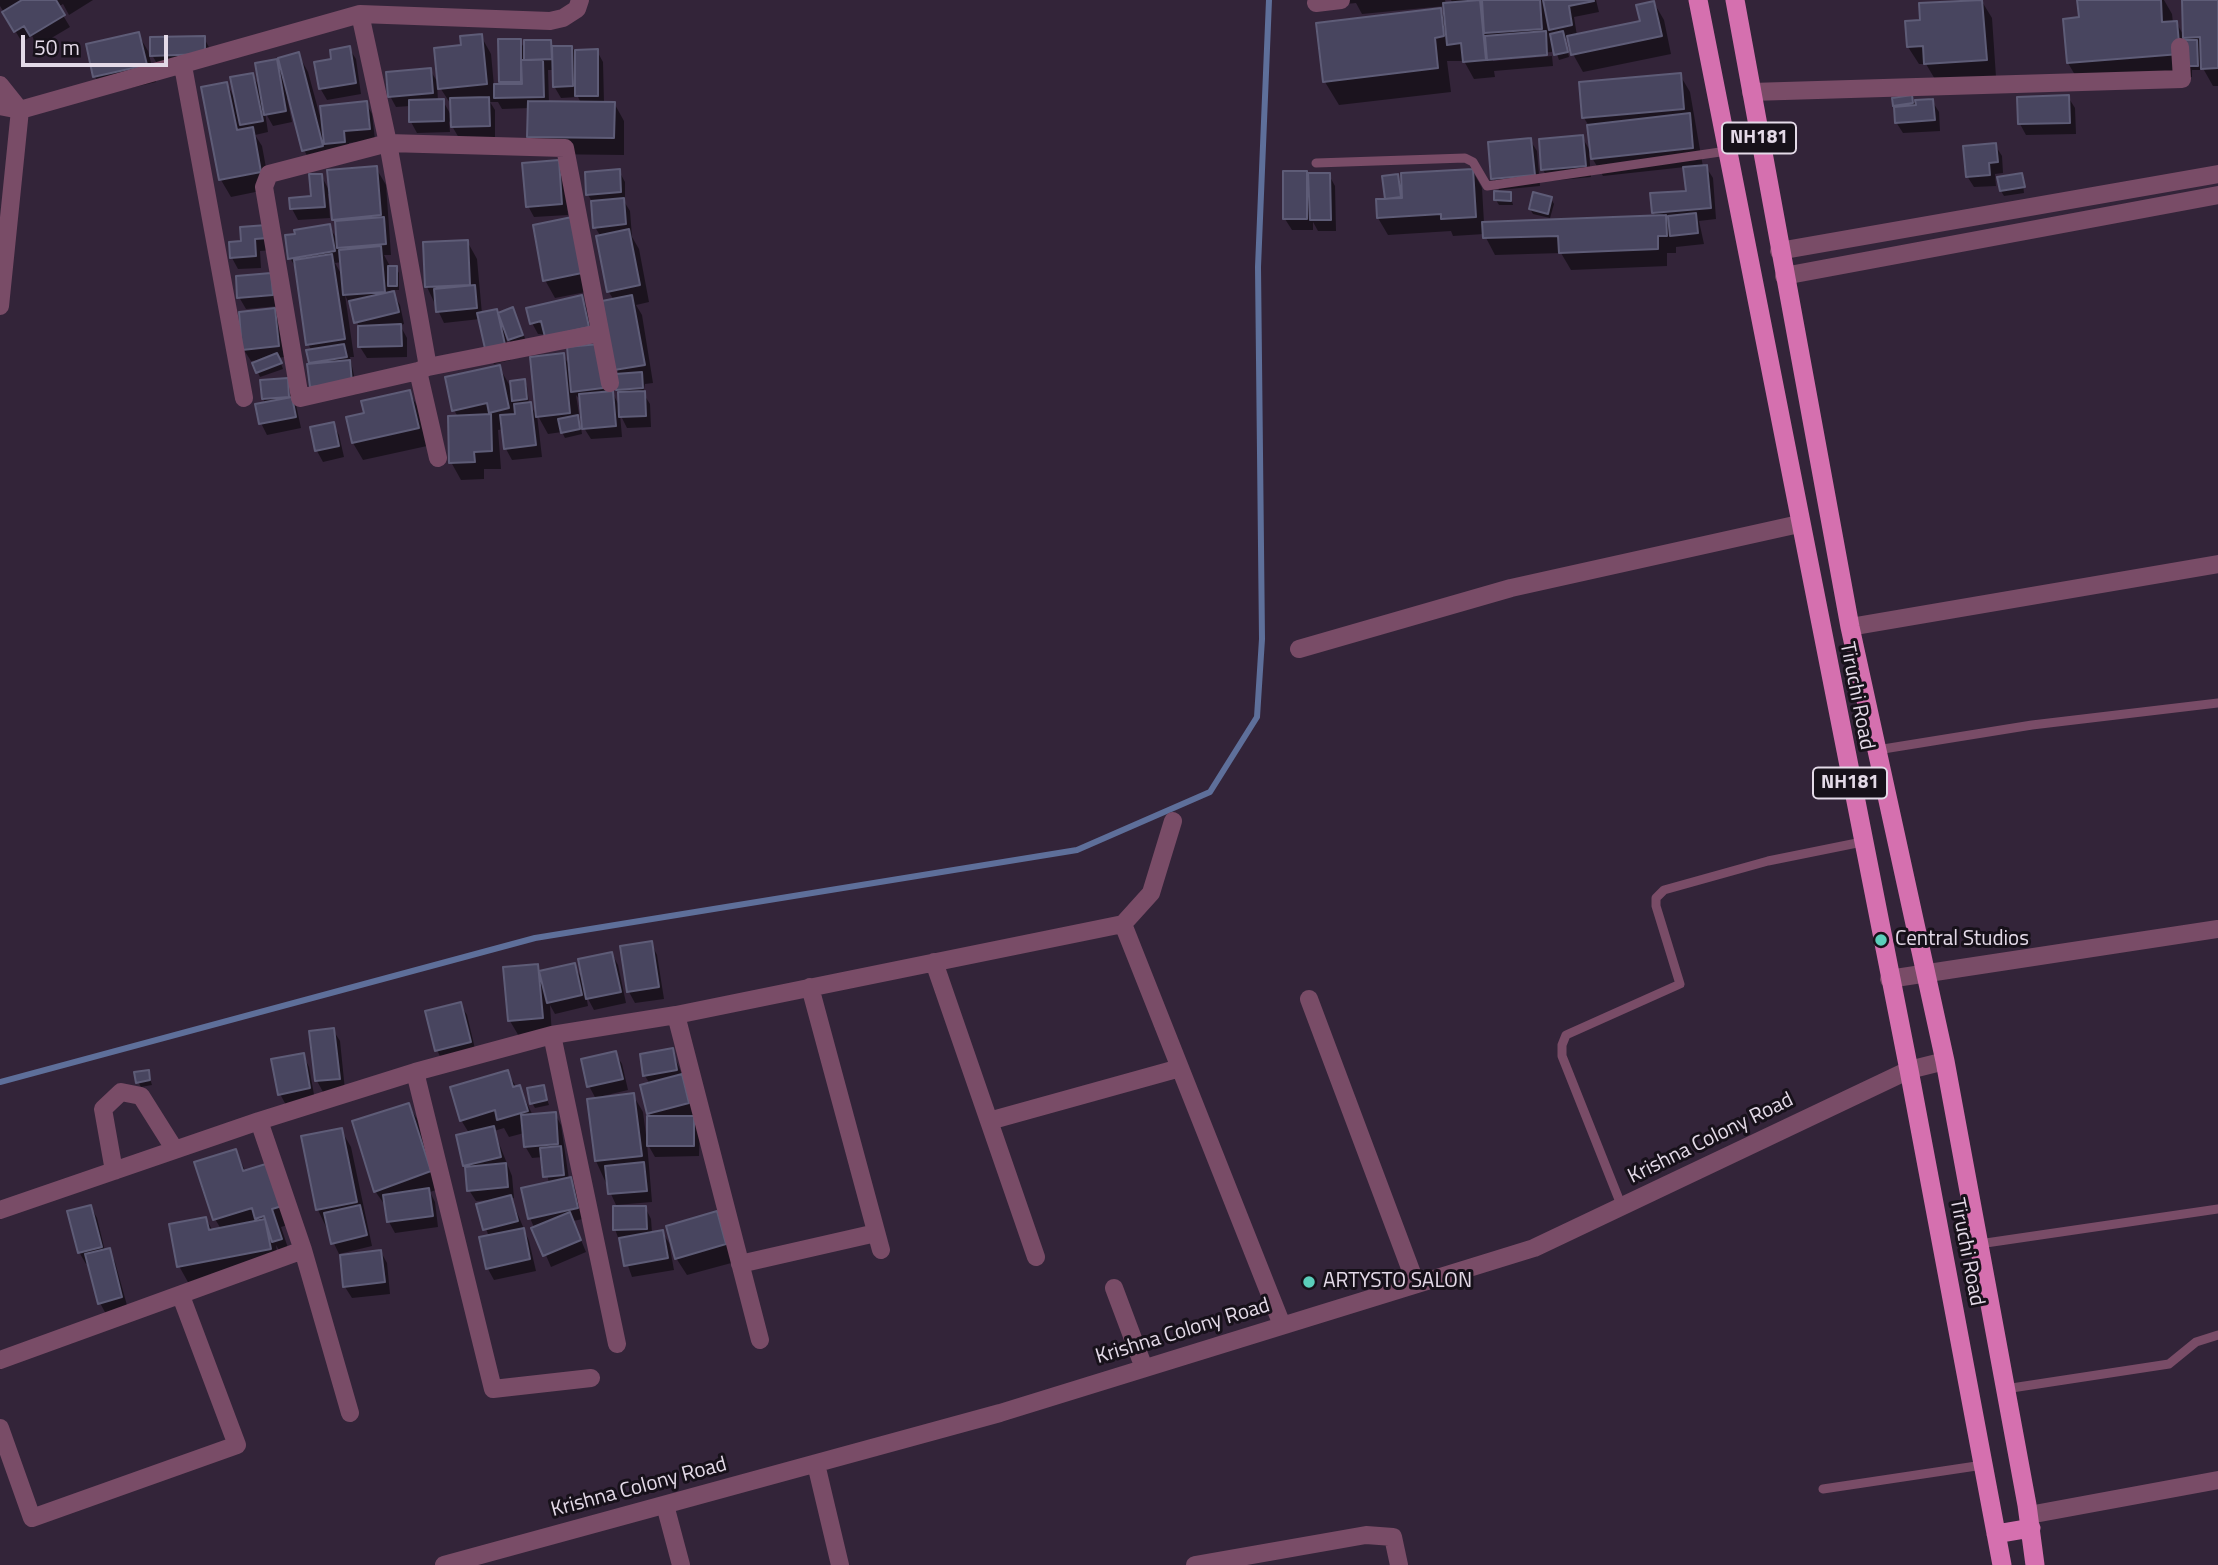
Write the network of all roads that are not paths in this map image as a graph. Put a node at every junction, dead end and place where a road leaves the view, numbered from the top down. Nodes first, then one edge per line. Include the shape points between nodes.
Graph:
1 (580, 0) edge
2 (1341, 0) edge
3 (1698, 0) edge
4 (1735, 0) edge
5 (1317, 3) dead end
6 (360, 14) junction
7 (2180, 47) dead end
8 (183, 66) junction
9 (0, 85) edge
10 (1751, 92) junction
11 (0, 106) edge
12 (20, 110) junction
13 (388, 143) junction
14 (1727, 151) junction
15 (1316, 163) dead end
16 (2218, 174) edge
17 (2218, 195) edge
18 (1779, 251) junction
19 (1784, 276) junction
20 (0, 306) edge
21 (600, 333) junction
22 (423, 369) junction
23 (610, 383) dead end
24 (244, 398) dead end
25 (438, 458) dead end
26 (1800, 524) junction
27 (2218, 564) edge
28 (1850, 627) junction
29 (1298, 649) dead end
30 (2218, 703) edge
31 (1877, 750) junction
32 (1173, 821) dead end
33 (1862, 842) junction
34 (1123, 924) junction
35 (2218, 929) edge
36 (934, 962) junction
37 (1926, 971) junction
38 (1889, 979) junction
39 (810, 987) junction
40 (1309, 999) dead end
41 (676, 1016) junction
42 (552, 1035) junction
43 (1945, 1061) junction
44 (1180, 1068) junction
45 (1909, 1070) junction
46 (415, 1072) junction
47 (259, 1121) junction
48 (989, 1121) junction
49 (175, 1150) junction
50 (114, 1171) junction
51 (1622, 1207) junction
52 (2218, 1209) edge
53 (0, 1210) edge
54 (1979, 1244) junction
55 (303, 1250) junction
56 (1036, 1257) dead end
57 (740, 1264) junction
58 (1416, 1284) junction
59 (1114, 1288) dead end
60 (181, 1296) junction
61 (1282, 1325) junction
62 (2218, 1335) edge
63 (760, 1340) dead end
64 (617, 1344) dead end
65 (0, 1360) edge
66 (1144, 1368) junction
67 (591, 1378) dead end
68 (2005, 1389) junction
69 (350, 1413) dead end
70 (0, 1428) edge
71 (816, 1464) junction
72 (1983, 1465) junction
73 (2218, 1480) edge
74 (1823, 1489) dead end
75 (665, 1505) junction
76 (2030, 1521) junction
77 (1996, 1534) junction
78 (1252, 1560) edge
79 (2035, 1560) edge
80 (2001, 1563) edge
81 (444, 1565) edge
82 (681, 1565) edge
83 (840, 1565) edge
84 (1195, 1565) edge
85 (1399, 1565) edge

1 - 6 street via 577,9 550,21
2 - 5 street
3 - 14 highway, Tiruchi Road / NH181
4 - 10 highway, NH181
6 - 8 street
6 - 13 street
7 - 10 street via 2182,79
8 - 12 street
8 - 24 street
9 - 12 street
10 - 18 highway, NH181
11 - 12 street
12 - 20 street
13 - 21 street via 565,148
13 - 22 street
13 - 22 street via 269,174 264,187 300,398
14 - 15 lane via 1487,186 1473,162 1465,158
14 - 26 highway, Tiruchi Road / NH181
16 - 18 street
17 - 19 street
18 - 19 highway, NH181
19 - 28 highway, NH181
21 - 22 street
21 - 23 street
22 - 25 street
26 - 29 street via 1511,589
26 - 33 highway, Tiruchi Road / NH181
27 - 28 street
28 - 31 highway, NH181
30 - 31 lane via 2032,725
31 - 37 highway, NH181
32 - 34 street via 1151,893
33 - 38 highway, Tiruchi Road / NH181
33 - 51 lane via 1768,861 1664,890 1656,898 1680,984 1566,1035 1562,1045
34 - 36 street
34 - 44 street
35 - 37 street
36 - 39 street
36 - 48 street
37 - 38 street
37 - 43 highway, NH181
38 - 45 highway, Tiruchi Road / NH181
39 - 41 street
39 - 57 street via 879,1241
40 - 58 street
41 - 42 street
41 - 57 street
42 - 46 street
42 - 64 street
43 - 45 street, Krishna Colony Road
43 - 54 highway, NH181
44 - 48 street
44 - 61 street
45 - 51 street, Krishna Colony Road
45 - 72 highway, Tiruchi Road / NH181
46 - 47 street
46 - 67 street via 493,1389
47 - 49 street
47 - 55 street
48 - 56 street
49 - 50 street
49 - 50 street via 141,1096 121,1092 103,1109
50 - 53 street
51 - 58 street, Krishna Colony Road via 1534,1248
52 - 54 lane
54 - 68 highway, NH181
55 - 60 street
55 - 69 street
57 - 63 street
58 - 61 street, Krishna Colony Road
59 - 66 street
60 - 65 street
60 - 70 street via 237,1445 32,1518
61 - 66 street, Krishna Colony Road
62 - 68 lane via 2196,1342 2169,1364
66 - 71 street, Krishna Colony Road
68 - 76 highway, NH181
71 - 75 street, Krishna Colony Road
71 - 83 street
72 - 74 lane
72 - 77 highway, Tiruchi Road / NH181
73 - 76 street
75 - 81 street, Krishna Colony Road
75 - 82 street
76 - 77 highway
76 - 79 highway, NH181
77 - 80 highway, Tiruchi Road / NH181
78 - 84 street
78 - 85 street via 1366,1535 1393,1537
79 - 80 highway

